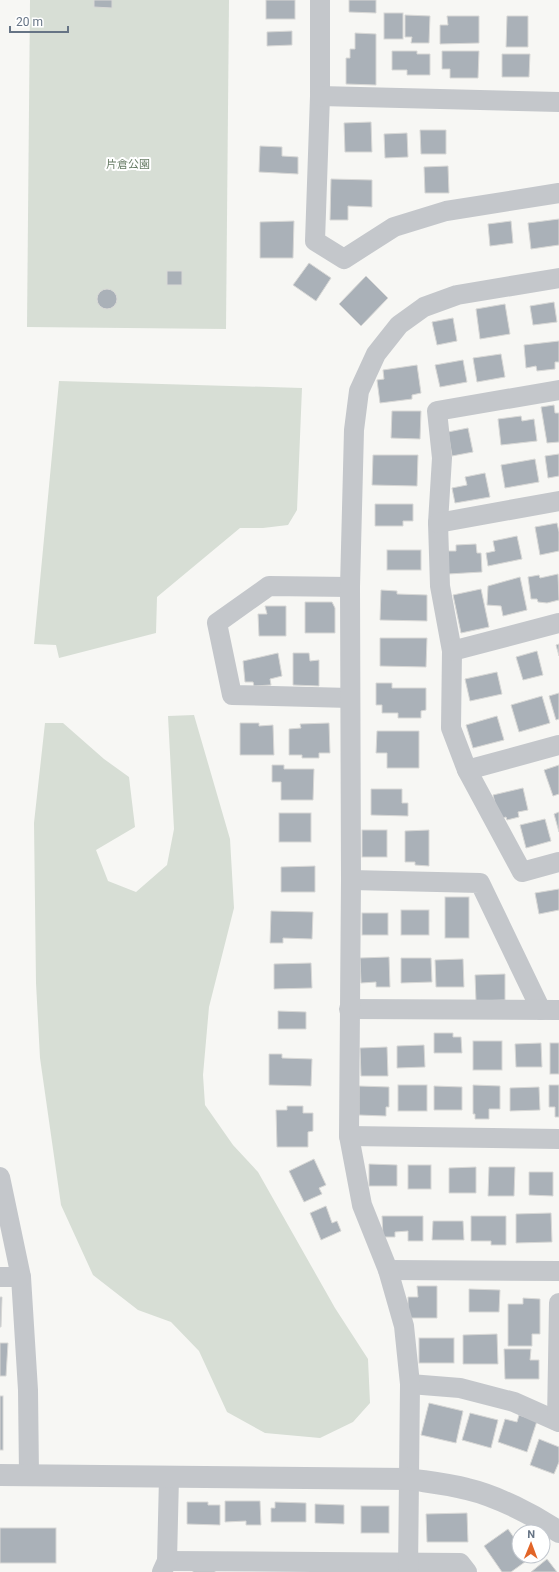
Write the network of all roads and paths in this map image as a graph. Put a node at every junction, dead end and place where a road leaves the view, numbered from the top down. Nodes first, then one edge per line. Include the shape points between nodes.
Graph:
1 (320, 0) edge
2 (320, 96) junction
3 (559, 102) edge
4 (559, 193) edge
5 (559, 278) edge
6 (559, 390) edge
7 (559, 501) edge
8 (438, 523) junction
9 (350, 587) junction
10 (559, 623) edge
11 (452, 651) junction
12 (350, 698) junction
13 (559, 745) edge
14 (467, 770) junction
15 (559, 862) edge
16 (351, 880) junction
17 (349, 1009) junction
18 (550, 1010) edge
19 (349, 1136) junction
20 (559, 1139) edge
21 (0, 1177) edge
22 (388, 1270) junction
23 (559, 1272) edge
24 (0, 1277) edge
25 (21, 1277) junction
26 (559, 1303) edge
27 (410, 1384) junction
28 (558, 1422) edge
29 (0, 1475) edge
30 (29, 1475) junction
31 (169, 1477) junction
32 (409, 1479) junction
33 (559, 1532) edge
34 (165, 1566) edge
35 (408, 1567) edge
36 (467, 1572) edge

1 - 2 street
2 - 3 street
2 - 4 street via 315,241 344,259 394,227 446,211
5 - 9 street via 457,295 424,307 399,325 376,354 359,391 354,430
6 - 8 street via 437,411 442,458
7 - 8 street
8 - 11 street via 440,586
9 - 12 street
9 - 12 street via 269,586 218,623 232,695
10 - 11 street
11 - 14 street via 451,728
12 - 16 street
13 - 14 street
14 - 15 street via 522,872
16 - 17 street
16 - 18 street via 480,883
17 - 18 street
17 - 19 street
19 - 20 street
19 - 22 street via 362,1206
21 - 25 street
22 - 23 street
22 - 27 street via 404,1326
24 - 25 street
25 - 30 street via 28,1390
26 - 28 street
27 - 28 street via 468,1390 514,1402
27 - 32 street
29 - 30 street
30 - 31 street
31 - 32 street
31 - 34 street
32 - 33 street via 468,1489 504,1502
32 - 35 street
34 - 35 street
35 - 36 street via 460,1563

